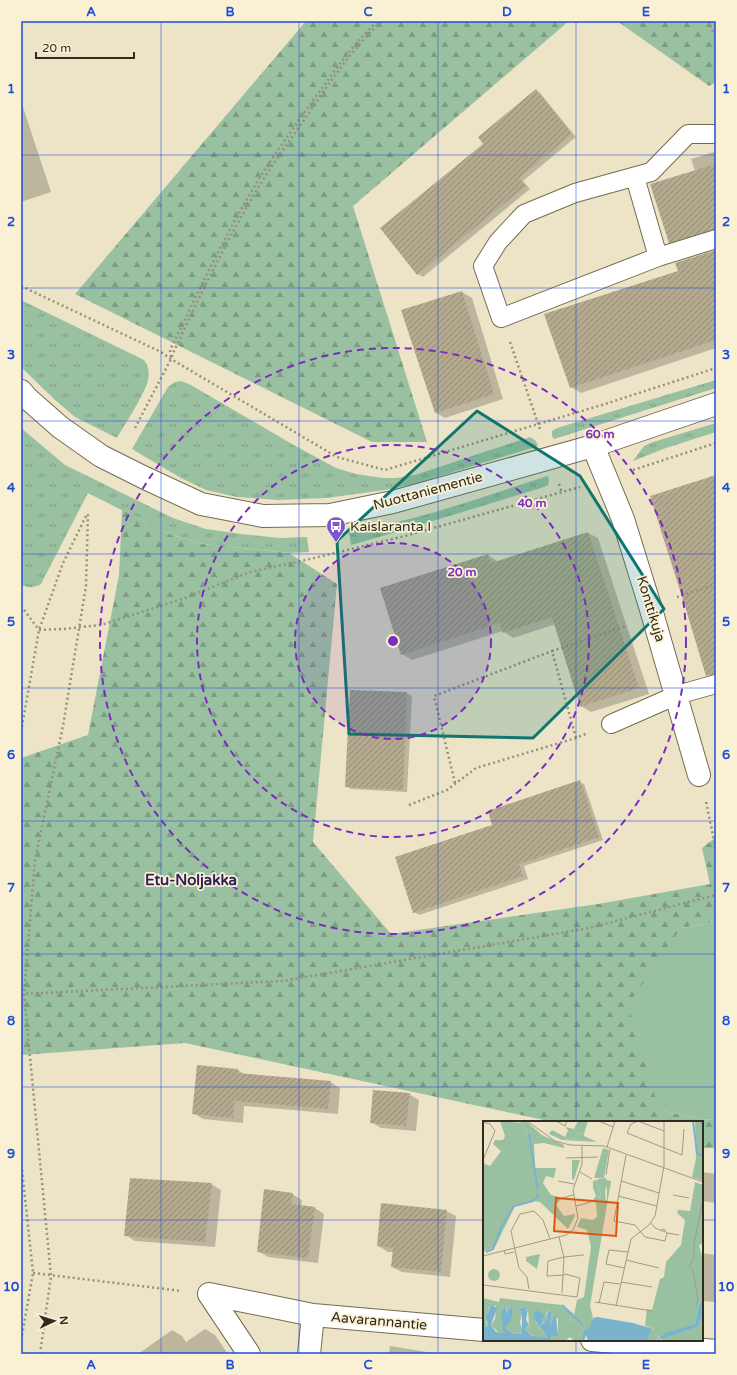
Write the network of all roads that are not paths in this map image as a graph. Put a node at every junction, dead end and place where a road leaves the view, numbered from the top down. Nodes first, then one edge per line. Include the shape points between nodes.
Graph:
1 (716, 134) edge
2 (635, 177) junction
3 (716, 239) edge
4 (658, 257) junction
5 (21, 391) edge
6 (716, 404) edge
7 (593, 446) junction
8 (716, 684) edge
9 (677, 695) junction
10 (611, 724) road end
11 (699, 775) road end
12 (313, 1315) junction
13 (483, 1330) edge
14 (603, 1341) edge
15 (716, 1351) edge
16 (249, 1354) edge
17 (309, 1354) edge

1 - 2 lane via 688,134 651,172
2 - 4 lane
2 - 4 lane via 575,193 524,214 498,242 483,266 501,318
3 - 4 lane
5 - 7 street, Nuottaniementie via 60,427 101,456 201,504 263,516 330,515 386,504
6 - 7 street, Nuottaniementie
7 - 9 street, Konttikuja via 622,519
8 - 9 lane
9 - 10 lane
9 - 11 street, Konttikuja
12 - 13 street, Aavarannantie
12 - 16 street via 210,1294
12 - 17 street, Aavarannantie
14 - 15 street

